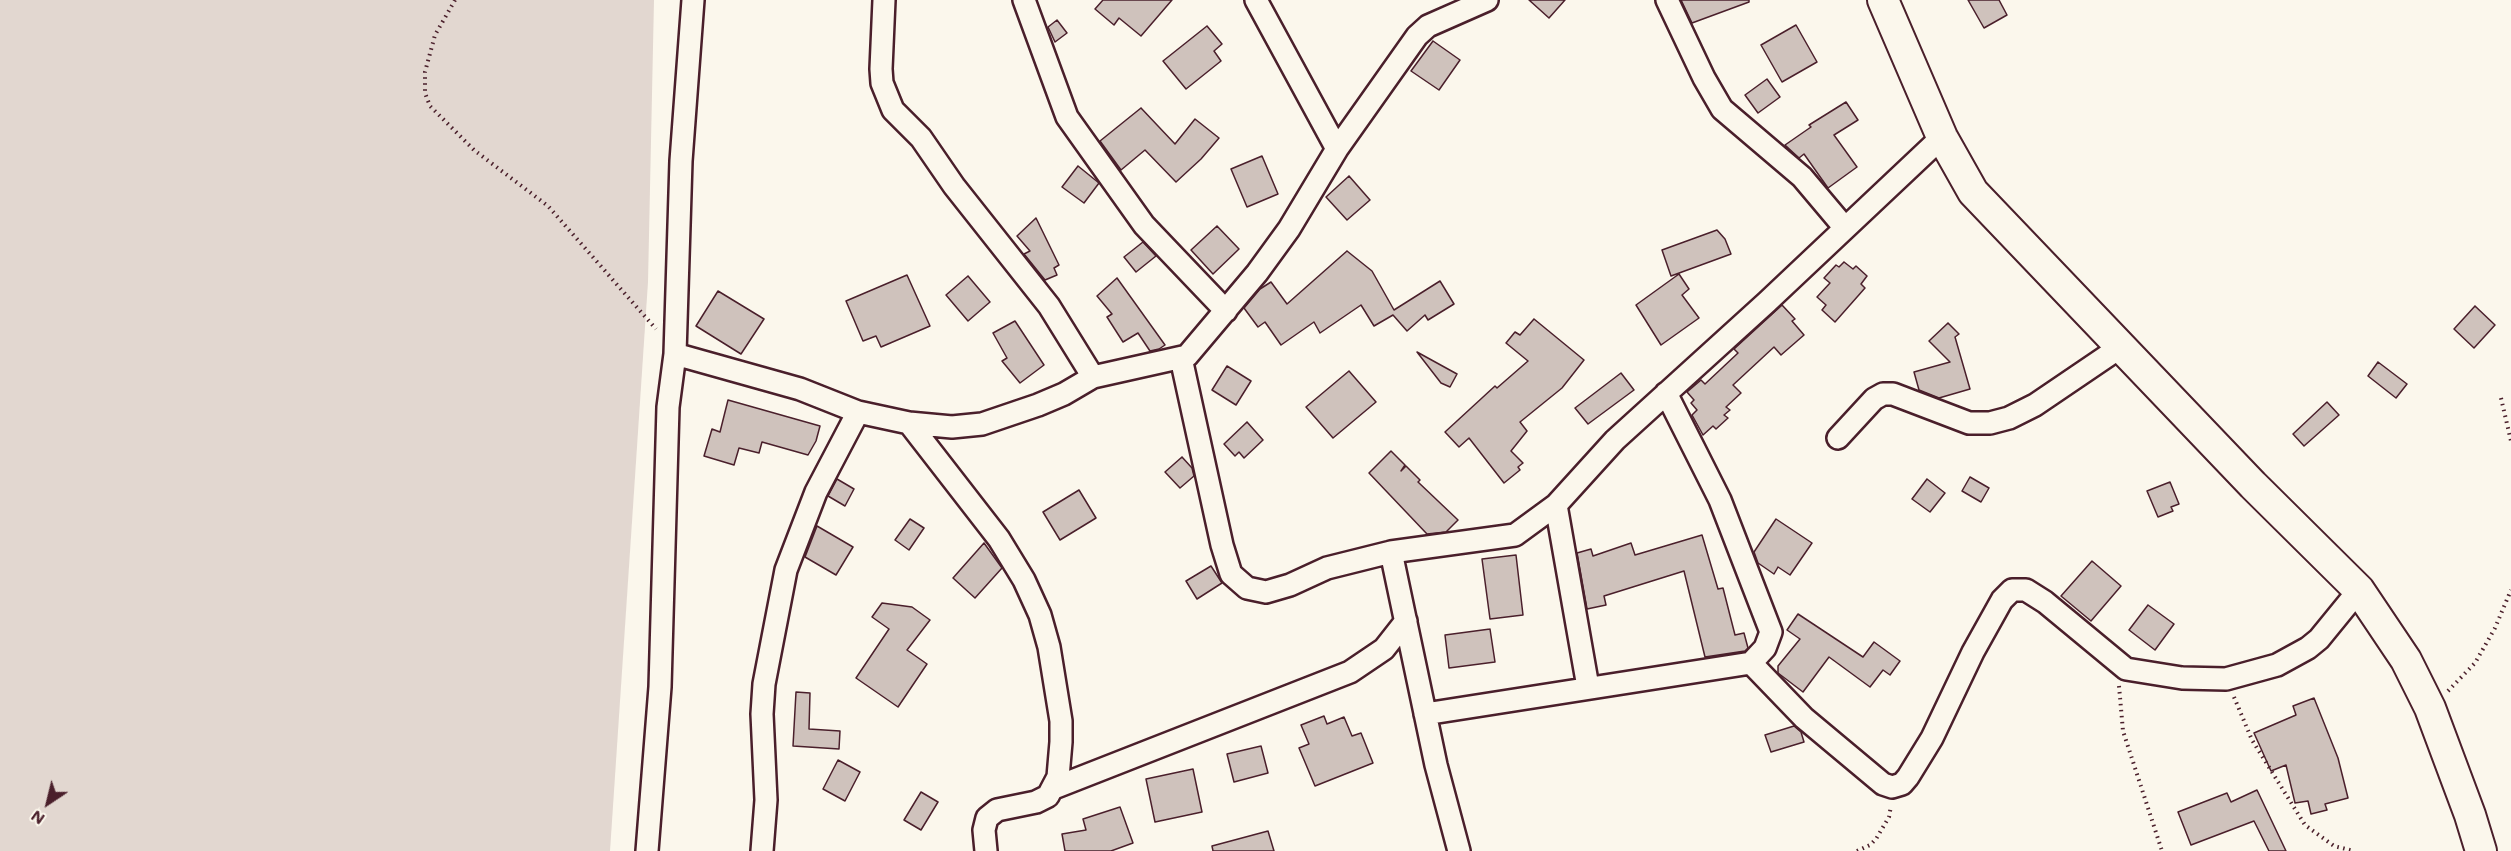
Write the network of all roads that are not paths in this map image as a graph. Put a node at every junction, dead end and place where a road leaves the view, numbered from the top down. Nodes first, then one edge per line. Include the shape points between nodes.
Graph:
1 (693, 0) edge
2 (884, 0) edge
3 (1024, 0) edge
4 (1256, 0) edge
5 (1487, 0) edge
6 (1667, 0) edge
7 (1883, 0) edge
8 (1942, 137) junction
9 (1337, 148) junction
10 (1845, 228) junction
11 (1226, 311) junction
12 (2122, 346) junction
13 (675, 354) junction
14 (1181, 358) junction
15 (1093, 377) junction
16 (1666, 393) junction
17 (858, 412) junction
18 (909, 423) junction
19 (1838, 438) dead end
20 (1556, 505) junction
21 (1391, 552) junction
22 (2359, 590) junction
23 (1406, 621) junction
24 (1751, 663) junction
25 (1588, 687) junction
26 (1425, 714) junction
27 (1054, 788) junction
28 (646, 851) edge
29 (762, 851) edge
30 (986, 851) edge
31 (1459, 851) edge
32 (2481, 851) edge

1 - 13 street via 681,161
2 - 15 street via 882,83 893,110 921,138 1049,306
3 - 11 street via 1067,117 1144,225
4 - 9 street
5 - 9 street via 1428,26 1417,36
6 - 10 street via 1722,109 1802,177
7 - 8 street
8 - 10 street
8 - 12 street via 1973,192
9 - 11 street via 1289,229
10 - 16 street
11 - 14 street via 1191,353
12 - 19 street via 2044,400 2009,418 1969,423 1893,394 1883,394
12 - 22 street
13 - 17 street via 800,389
13 - 28 street via 668,407 660,687
14 - 15 street
14 - 21 street via 1222,545 1235,580 1253,591 1266,592 1327,568
15 - 18 street via 1047,401 982,424 952,428
16 - 20 street via 1615,440
16 - 24 street via 1720,500 1771,632 1765,648
17 - 18 street
17 - 29 street via 816,492 786,570 762,714 766,800
18 - 27 street via 999,538 1040,615 1061,722
20 - 21 street via 1515,535
20 - 25 street
21 - 23 street
22 - 24 street via 2308,648 2277,665 2226,679 2182,678 2139,672 2117,664 2044,602 2026,590 2012,590 2002,600 1926,748 1902,784 1892,787 1883,784 1804,718
22 - 32 street via 2406,660 2430,708
23 - 26 street
23 - 27 street via 1384,649 1350,672
24 - 25 street
25 - 26 street
26 - 31 street
27 - 30 street via 1036,802 998,810 987,818

